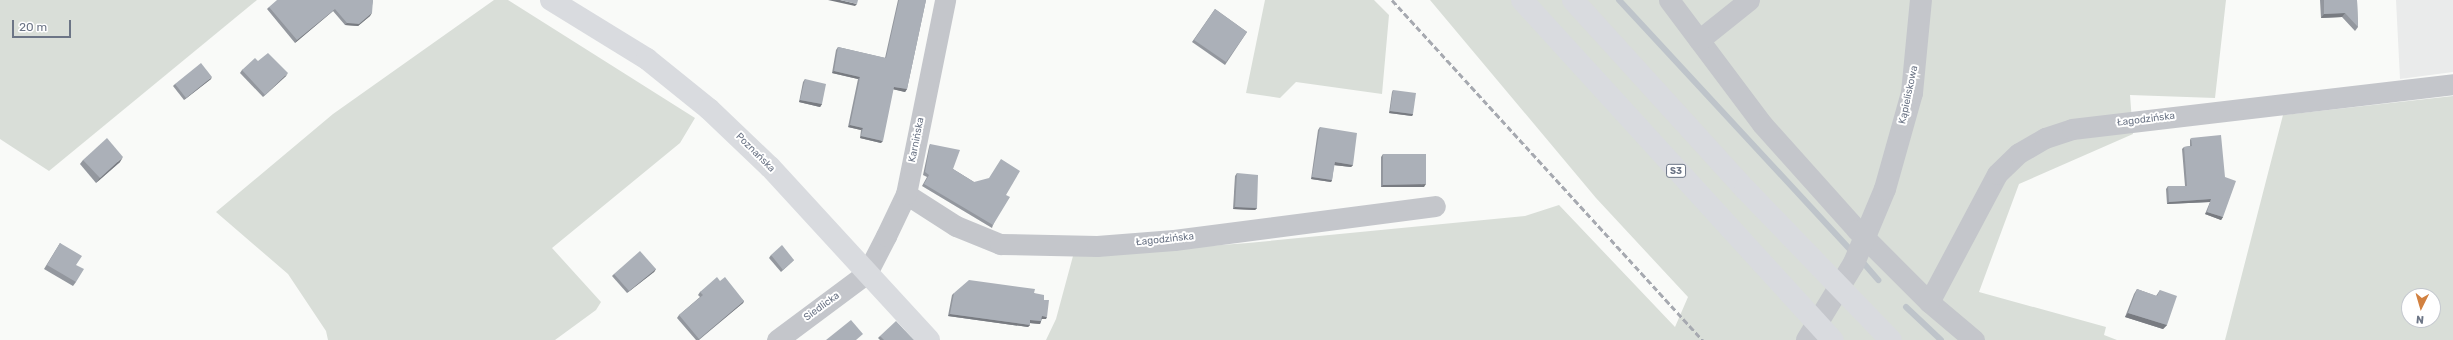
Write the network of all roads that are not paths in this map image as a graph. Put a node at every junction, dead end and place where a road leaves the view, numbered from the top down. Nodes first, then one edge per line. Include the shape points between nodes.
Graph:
1 (551, 0) edge
2 (945, 0) edge
3 (1522, 0) edge
4 (1573, 0) edge
5 (1669, 0) edge
6 (1749, 0) edge
7 (1922, 0) edge
8 (1699, 40) junction
9 (2453, 84) edge
10 (906, 194) junction
11 (1435, 206) dead end
12 (867, 273) junction
13 (1929, 302) junction
14 (777, 340) edge
15 (929, 340) edge
16 (1807, 340) edge
17 (1833, 340) edge
18 (1890, 340) edge
19 (1974, 340) edge

1 - 12 main road, Poznańska via 646,59 709,109 770,167
2 - 10 street, Karnińska
3 - 17 main road, S3
4 - 18 main road via 1745,189
5 - 8 street
6 - 8 street
7 - 16 street, Kąpieliskowa via 1912,93 1886,189 1854,263
8 - 13 street via 1762,124 1856,230
9 - 13 street, Łagodzińska via 2072,129 2045,138 2019,153 1997,174
10 - 11 street, Łagodzińska via 956,226 1000,244 1097,246 1167,240
10 - 12 street, Karnińska
12 - 14 street, Siedlicka
12 - 15 main road, Poznańska
13 - 19 street

